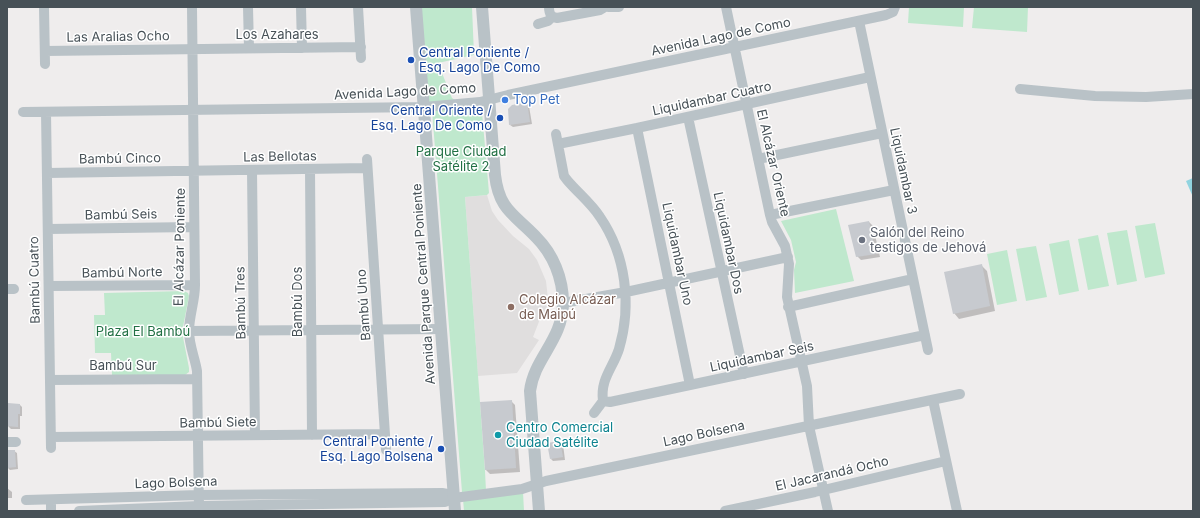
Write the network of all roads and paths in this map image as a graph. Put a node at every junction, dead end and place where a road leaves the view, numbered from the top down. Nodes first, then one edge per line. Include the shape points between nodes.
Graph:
1 (44, 7) edge
2 (192, 7) edge
3 (248, 7) edge
4 (301, 7) edge
5 (358, 7) edge
6 (416, 7) edge
7 (482, 7) edge
8 (605, 7) edge
9 (608, 7) edge
10 (619, 7) edge
11 (726, 7) edge
12 (895, 7) edge
13 (550, 12) edge
14 (858, 21) junction
15 (538, 24) dead end
16 (735, 47) junction
17 (249, 48) junction
18 (302, 48) junction
19 (193, 49) junction
20 (45, 51) junction
21 (45, 64) dead end
22 (870, 77) junction
23 (1020, 89) dead end
24 (1193, 94) edge
25 (489, 100) junction
26 (747, 104) junction
27 (424, 107) junction
28 (193, 111) junction
29 (23, 112) dead end
30 (46, 112) junction
31 (688, 117) junction
32 (637, 128) junction
33 (882, 133) junction
34 (758, 158) junction
35 (367, 164) joint
36 (310, 169) junction
37 (252, 170) junction
38 (194, 171) junction
39 (47, 173) junction
40 (894, 190) junction
41 (770, 215) junction
42 (194, 227) junction
43 (48, 229) junction
44 (788, 257) junction
45 (721, 272) junction
46 (913, 279) junction
47 (670, 282) junction
48 (195, 285) junction
49 (48, 286) junction
50 (626, 292) junction
51 (563, 303) junction
52 (788, 307) junction
53 (441, 329) junction
54 (311, 330) junction
55 (378, 330) junction
56 (189, 331) junction
57 (254, 331) junction
58 (925, 335) junction
59 (928, 350) dead end
60 (801, 362) junction
61 (744, 374) junction
62 (197, 379) junction
63 (50, 380) junction
64 (690, 385) junction
65 (960, 394) dead end
66 (933, 400) junction
67 (604, 401) junction
68 (594, 413) dead end
69 (809, 426) junction
70 (385, 434) junction
71 (255, 435) junction
72 (312, 435) junction
73 (198, 436) junction
74 (51, 443) joint
75 (386, 450) dead end
76 (946, 461) junction
77 (537, 484) junction
78 (823, 489) junction
79 (199, 495) junction
80 (454, 498) junction
81 (327, 499) junction
82 (26, 500) dead end
83 (51, 500) junction
84 (766, 507) edge
85 (199, 508) edge
86 (51, 511) edge
87 (79, 511) edge
88 (455, 511) edge
89 (539, 511) edge
90 (725, 511) edge
91 (828, 511) edge
92 (957, 511) edge

1 - 20 street
2 - 19 street, El Alcázar Poniente
3 - 17 street
4 - 18 street
5 - 18 street, Los Azahares via 361,53
6 - 27 street, Avenida Parque Central Poniente
7 - 25 street
8 - 13 street via 557,18
9 - 10 street
11 - 16 street, El Alcázar Oriente
12 - 14 street, Avenida Lago de Como via 891,14
13 - 15 street via 548,21
14 - 16 street, Avenida Lago de Como
14 - 22 street, Liquidambar 3
16 - 25 street, Avenida Lago de Como
16 - 26 street, El Alcázar Oriente
17 - 18 street, Los Azahares
17 - 19 street, Los Azahares
19 - 20 street, Las Aralias Ocho
19 - 28 street, El Alcázar Poniente
20 - 21 street
22 - 26 street, Liquidambar Cuatro
22 - 33 street, Liquidambar 3
23 - 24 street via 1095,96 1146,97
25 - 27 street, Avenida Lago de Como
25 - 51 street via 497,189 511,214 536,237 549,254 560,279
26 - 31 street, Liquidambar Cuatro
26 - 34 street, El Alcázar Oriente
27 - 28 street, Avenida Lago de Como
27 - 53 street, Avenida Parque Central Poniente
28 - 30 street, Avenida Lago de Como
28 - 38 street, El Alcázar Poniente
29 - 30 street, Avenida Lago de Como
30 - 39 street, Bambú Cuatro
31 - 32 street, Liquidambar Cuatro
31 - 45 street, Liquidambar Dos
32 - 47 street, Liquidambar Uno
32 - 50 street, Liquidambar Cuatro via 557,139 564,176 596,210 612,237
33 - 34 street
33 - 40 street, Liquidambar 3
34 - 41 street, El Alcázar Oriente
35 - 36 street, Las Bellotas
35 - 55 street, Bambú Uno
36 - 37 street, Las Bellotas
36 - 54 street, Bambú Dos
37 - 38 street, Las Bellotas
37 - 57 street, Bambú Tres
38 - 39 street, Bambú Cinco
38 - 42 street, El Alcázar Poniente
39 - 43 street, Bambú Cuatro
40 - 41 street
40 - 46 street, Liquidambar 3
41 - 44 street, El Alcázar Oriente
42 - 43 street, Bambú Seis
42 - 48 street, El Alcázar Poniente
43 - 49 street, Bambú Cuatro
44 - 45 street
44 - 52 street, El Alcázar Oriente
45 - 47 street
45 - 61 street, Liquidambar Dos
46 - 52 street
46 - 58 street, Liquidambar 3
47 - 50 street
47 - 64 street, Liquidambar Uno
48 - 49 street, Bambú Norte
48 - 56 street, El Alcázar Poniente
49 - 63 street, Bambú Cuatro
50 - 51 street
50 - 67 street via 622,336 616,358 603,384
51 - 77 street via 559,328 536,370 530,388
52 - 60 street, El Alcázar Oriente
53 - 55 street
53 - 80 street, Avenida Parque Central Poniente
54 - 55 street
54 - 57 street
54 - 72 street, Bambú Dos
55 - 70 street, Bambú Uno
56 - 57 street
56 - 62 street, El Alcázar Poniente
57 - 71 street, Bambú Tres
58 - 59 street, Liquidambar 3
58 - 60 street, Liquidambar Seis
60 - 61 street, Liquidambar Seis
60 - 69 street, El Alcázar Oriente via 808,393
61 - 64 street, Liquidambar Seis
62 - 63 street, Bambú Sur
62 - 73 street, El Alcázar Poniente
63 - 74 street, Bambú Cuatro
64 - 67 street, Liquidambar Seis via 610,402
65 - 66 street, Lago Bolsena
66 - 69 street, Lago Bolsena
66 - 76 street
67 - 68 street
69 - 77 street, Lago Bolsena via 546,480
69 - 78 street, El Alcázar Oriente
70 - 72 street, Bambú Siete
70 - 75 street, Bambú Uno
71 - 72 street, Bambú Siete
71 - 73 street, Bambú Siete
73 - 74 street, Bambú Siete
73 - 79 street, El Alcázar Poniente
76 - 78 street, El Jacarandá Ocho
76 - 92 street
77 - 80 street, Lago Bolsena via 522,489
77 - 89 street
78 - 84 street, El Jacarandá Ocho
78 - 91 street, El Alcázar Oriente
79 - 81 street, Lago Bolsena
79 - 83 street, Lago Bolsena
79 - 85 street, El Alcázar Poniente
80 - 81 street, Lago Bolsena via 442,493
80 - 88 street, Avenida Parque Central Poniente
81 - 85 street, Lago Bolsena
82 - 83 street, Lago Bolsena
83 - 86 street
84 - 90 street, El Jacarandá Ocho
85 - 87 street, Lago Bolsena

